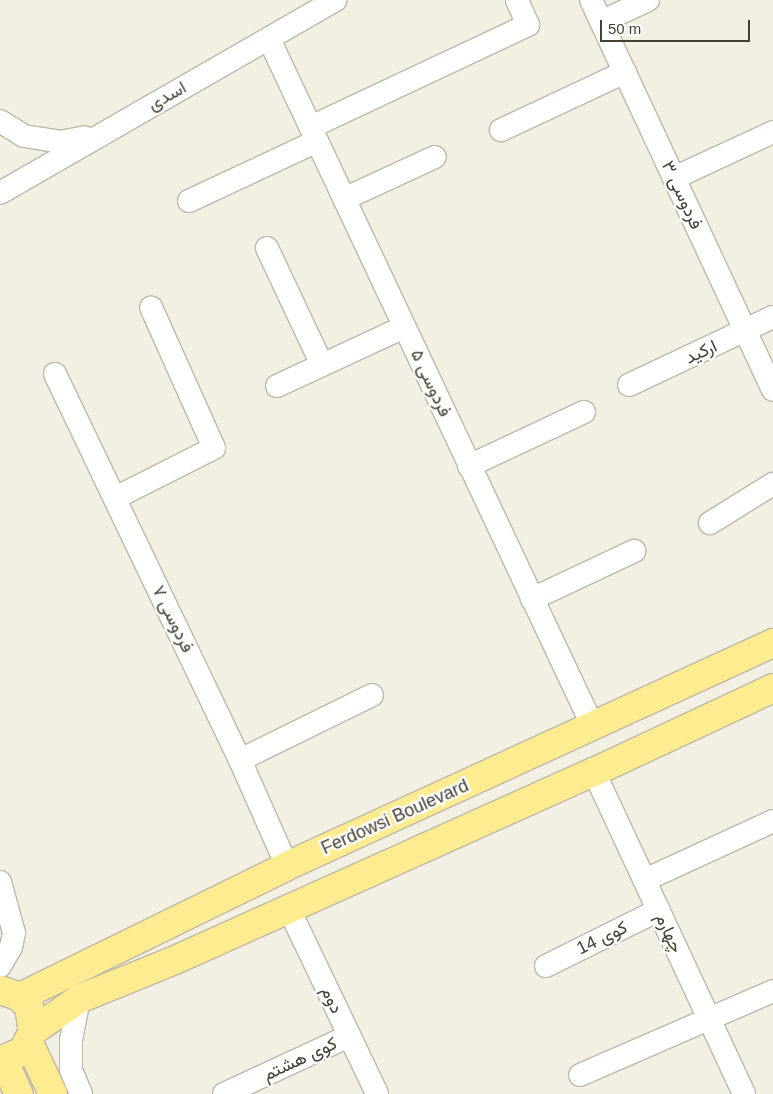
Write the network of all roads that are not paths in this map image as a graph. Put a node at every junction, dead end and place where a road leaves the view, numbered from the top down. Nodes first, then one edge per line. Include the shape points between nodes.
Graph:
1 (335, 0) edge
2 (516, 0) edge
3 (591, 0) edge
4 (648, 0) edge
5 (601, 22) junction
6 (269, 39) junction
7 (625, 72) junction
8 (0, 121) edge
9 (501, 130) dead end
10 (773, 132) edge
11 (98, 134) junction
12 (314, 134) junction
13 (435, 157) dead end
14 (674, 178) junction
15 (0, 193) edge
16 (344, 199) junction
17 (189, 201) dead end
18 (267, 248) dead end
19 (150, 307) dead end
20 (773, 317) edge
21 (404, 327) junction
22 (745, 331) junction
23 (322, 365) junction
24 (55, 374) dead end
25 (629, 385) dead end
26 (277, 386) dead end
27 (773, 390) edge
28 (584, 412) dead end
29 (469, 466) junction
30 (773, 484) edge
31 (115, 498) junction
32 (710, 523) dead end
33 (634, 551) dead end
34 (532, 599) junction
35 (773, 643) edge
36 (773, 688) edge
37 (372, 695) dead end
38 (593, 727) junction
39 (240, 760) junction
40 (594, 772) junction
41 (773, 821) edge
42 (286, 866) junction
43 (645, 880) junction
44 (0, 882) edge
45 (288, 907) junction
46 (659, 910) junction
47 (158, 928) junction
48 (175, 960) junction
49 (546, 966) dead end
50 (5, 984) edge
51 (773, 991) edge
52 (79, 999) junction
53 (709, 1019) junction
54 (349, 1036) junction
55 (31, 1037) junction
56 (2, 1061) edge
57 (71, 1070) junction
58 (580, 1075) dead end
59 (18, 1094) edge
60 (53, 1094) edge
61 (81, 1094) edge
62 (224, 1094) edge
63 (377, 1094) edge
64 (744, 1094) edge

1 - 6 street, اسدی
2 - 12 street via 528,25
3 - 5 street, فردوسی ۳
4 - 5 street
5 - 7 street, فردوسی ۳
6 - 11 street, اسدی
6 - 12 street, فردوسی ۵
7 - 9 street
7 - 14 street, فردوسی ۳
8 - 11 street via 24,136 60,142
10 - 14 street
11 - 15 street, اسدی
12 - 16 street, فردوسی ۵
12 - 17 street
13 - 16 street
14 - 22 street, فردوسی ۳
16 - 21 street, فردوسی ۵
18 - 23 street
19 - 31 street via 214,448
20 - 22 street, ارکید
21 - 23 street
21 - 29 street, فردوسی ۵
22 - 25 street, ارکید
22 - 27 street, فردوسی ۳
23 - 26 street
24 - 31 street, فردوسی ۷
28 - 29 street
29 - 34 street, فردوسی ۵
30 - 32 street
31 - 39 street, فردوسی ۷
33 - 34 street
34 - 38 street, فردوسی ۵
35 - 38 main road, Ferdowsi Boulevard
36 - 40 main road
37 - 39 street
38 - 42 main road, Ferdowsi Boulevard
39 - 42 street, فردوسی ۷
40 - 43 street, چهارم
40 - 45 main road
41 - 43 street
42 - 47 main road, Ferdowsi Boulevard
43 - 46 street, چهارم
44 - 50 street via 14,933
45 - 48 main road
45 - 54 street, دوم
46 - 49 street, کوی 14
46 - 53 street, چهارم
47 - 48 main road via 151,942 158,957
47 - 50 main road, Ferdowsi Boulevard
48 - 52 main road
50 - 55 main road via 31,1013
51 - 53 street
52 - 55 main road
52 - 57 street via 71,1040
53 - 58 street
53 - 64 street, چهارم
54 - 62 street, کوی هشتم
54 - 63 street, دوم
55 - 56 main road via 14,1058
55 - 57 street
55 - 60 main road
56 - 59 main road
57 - 61 street

